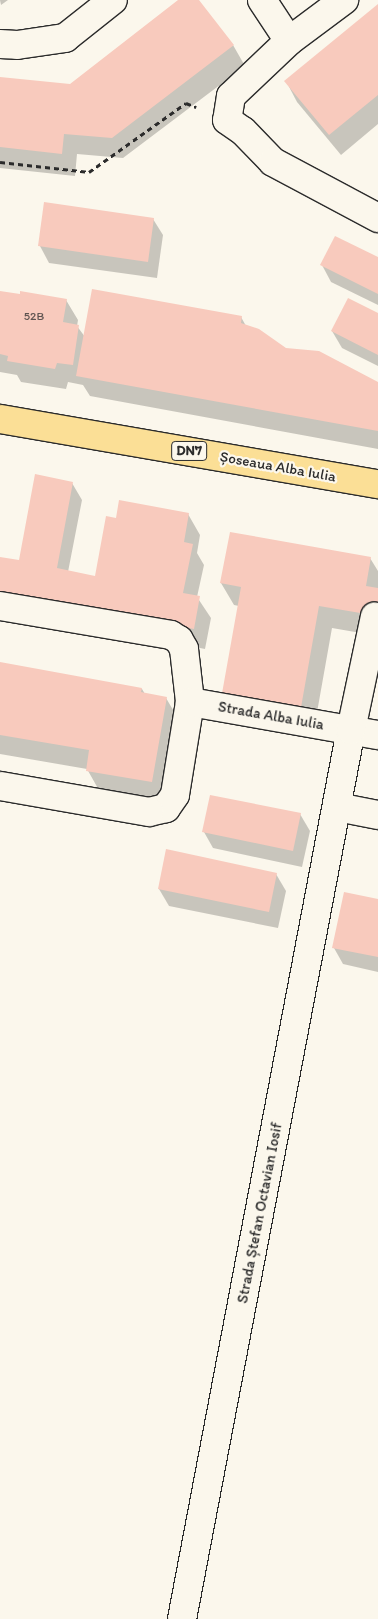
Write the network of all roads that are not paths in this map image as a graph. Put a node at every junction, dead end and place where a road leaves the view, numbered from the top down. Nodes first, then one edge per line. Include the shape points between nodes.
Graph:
1 (113, 0) edge
2 (262, 0) edge
3 (344, 0) edge
4 (289, 41) junction
5 (0, 44) edge
6 (378, 218) edge
7 (0, 419) edge
8 (378, 484) edge
9 (0, 606) edge
10 (375, 616) dead end
11 (190, 702) junction
12 (351, 730) junction
13 (378, 735) edge
14 (0, 786) edge
15 (337, 807) junction
16 (378, 815) edge
17 (182, 1619) edge

1 - 5 street via 65,38 17,45
2 - 4 street
3 - 4 street
4 - 6 street via 231,96 226,120 273,162
7 - 8 main road, Șoseaua Alba Iulia / DN7
9 - 11 street via 171,635 184,649
10 - 12 street, Strada Ștefan Octavian Iosif
11 - 12 street, Strada Alba Iulia
11 - 14 street via 175,795 166,808 149,812
12 - 13 street, Strada Alba Iulia
12 - 15 street, Strada Ștefan Octavian Iosif
15 - 16 street
15 - 17 street, Strada Ștefan Octavian Iosif

